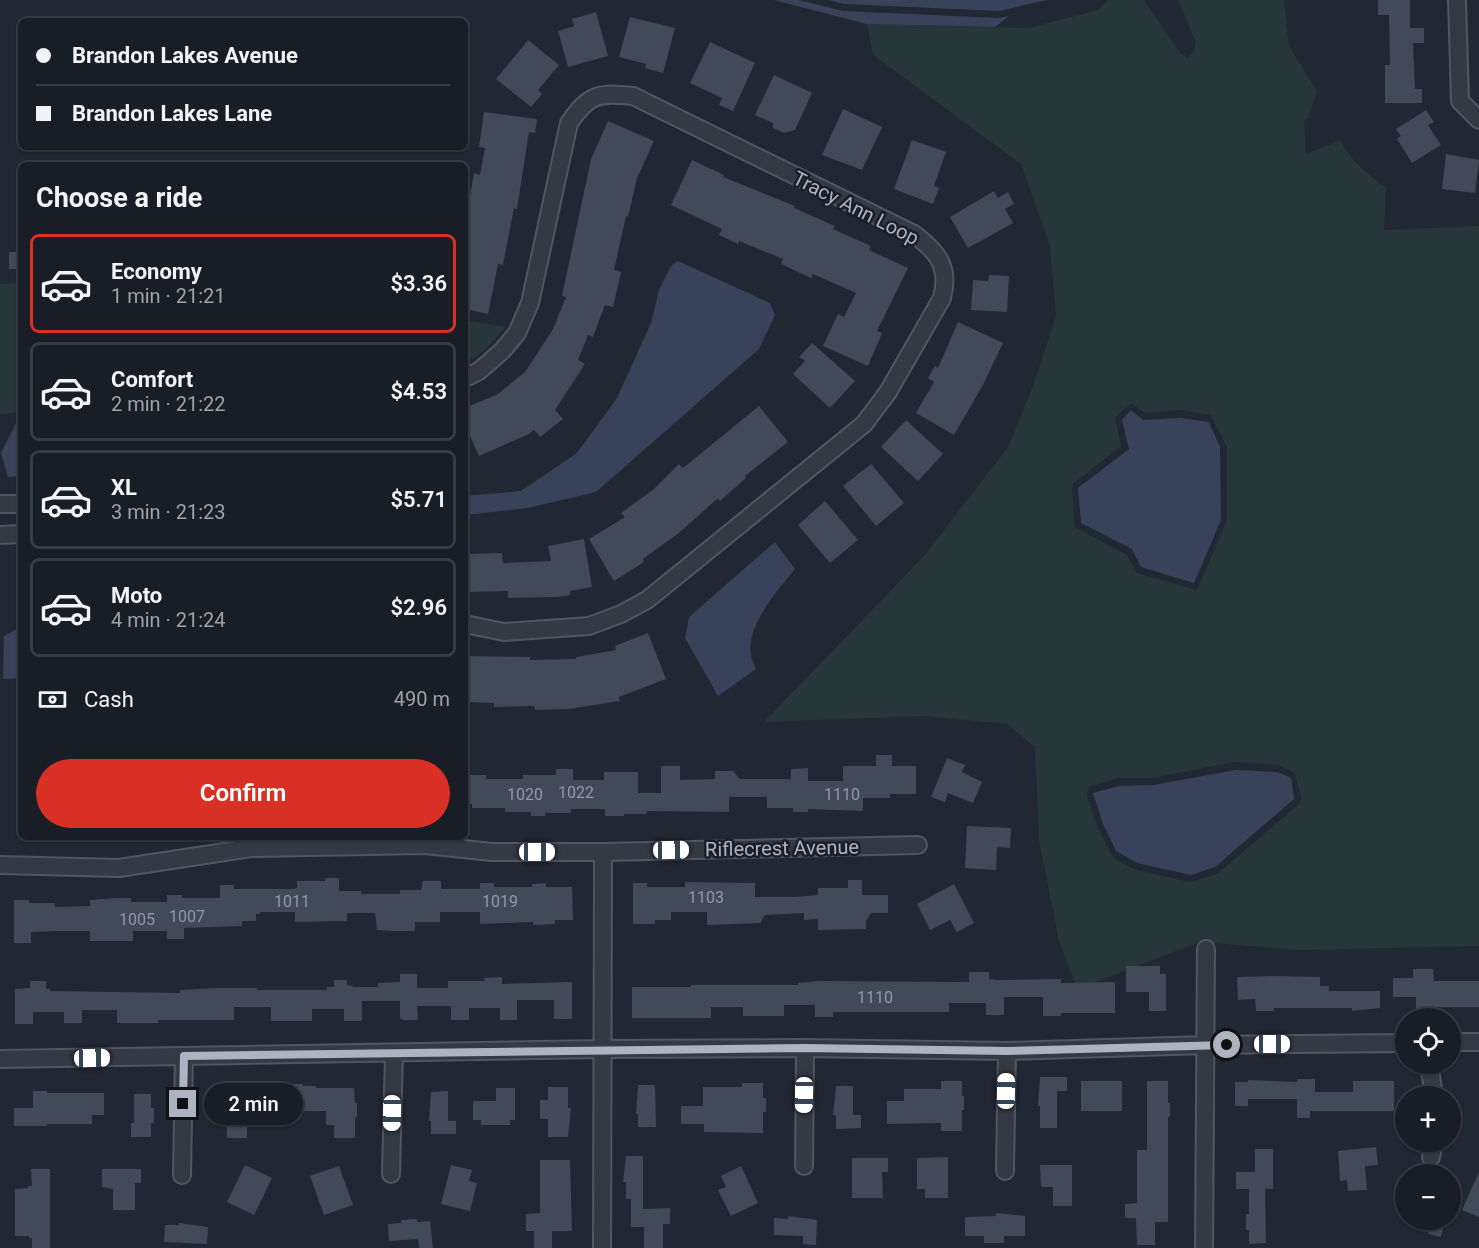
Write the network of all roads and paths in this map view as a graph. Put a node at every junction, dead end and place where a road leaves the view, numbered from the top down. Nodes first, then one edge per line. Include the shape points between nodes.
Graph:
1 (1457, 0) edge
2 (1479, 120) edge
3 (468, 376) edge
4 (0, 504) edge
5 (18, 504) edge
6 (18, 534) edge
7 (0, 535) edge
8 (468, 625) edge
9 (918, 845) dead end
10 (603, 852) junction
11 (0, 865) edge
12 (1206, 949) dead end
13 (1461, 1042) edge
14 (1479, 1042) edge
15 (1395, 1043) edge
16 (1205, 1045) junction
17 (805, 1048) junction
18 (603, 1049) junction
19 (1007, 1051) junction
20 (394, 1053) junction
21 (184, 1056) junction
22 (0, 1059) edge
23 (804, 1166) dead end
24 (1005, 1171) dead end
25 (391, 1174) dead end
26 (182, 1175) dead end
27 (602, 1248) edge
28 (1204, 1248) edge

1 - 2 street via 1460,101
3 - 8 street, Tracy Ann Loop via 502,351 517,333 530,303 569,123 580,107 597,95 633,96 914,234 932,248 942,264 946,284 942,298 888,392 864,424 647,600 589,626 504,632
4 - 5 street
6 - 7 street
9 - 10 street, Riflecrest Avenue
10 - 11 street, Riflecrest Avenue via 492,852 425,845 262,847 119,868
10 - 18 street
12 - 16 street
13 - 14 street
15 - 16 street
16 - 19 street
16 - 28 street
17 - 18 street
17 - 19 street
17 - 23 street
18 - 20 street
18 - 27 street
19 - 24 street
20 - 21 street
20 - 25 street
21 - 22 street
21 - 26 street

